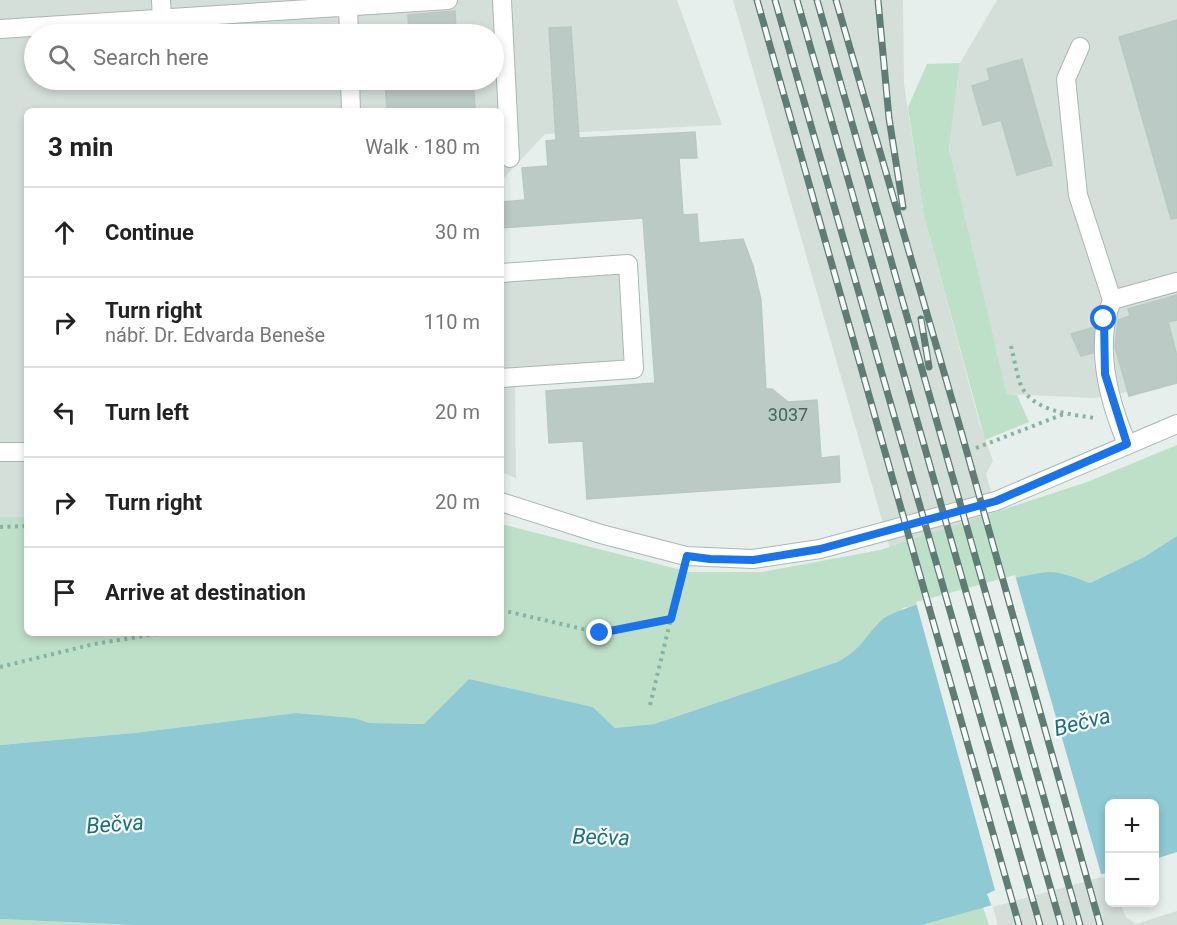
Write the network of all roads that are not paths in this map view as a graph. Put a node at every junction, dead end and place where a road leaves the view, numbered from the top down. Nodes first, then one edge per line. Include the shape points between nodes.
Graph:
1 (161, 0) edge
2 (447, 0) edge
3 (502, 0) edge
4 (348, 7) junction
5 (162, 19) junction
6 (81, 24) edge
7 (349, 24) edge
8 (503, 24) edge
9 (24, 28) edge
10 (0, 29) edge
11 (504, 40) edge
12 (1080, 47) dead end
13 (350, 90) edge
14 (351, 108) edge
15 (510, 158) dead end
16 (504, 273) edge
17 (1177, 282) edge
18 (1112, 300) junction
19 (504, 378) edge
20 (1177, 423) edge
21 (1127, 444) junction
22 (0, 452) edge
23 (24, 452) edge
24 (504, 503) edge

1 - 5 street
2 - 4 street
3 - 8 street
4 - 5 street
4 - 7 street
5 - 6 street
9 - 10 street
11 - 15 street
12 - 18 street via 1066,79 1078,195
13 - 14 street
16 - 19 street via 628,264 634,369
17 - 18 street
18 - 21 street via 1104,319 1105,374
20 - 21 street
21 - 24 street via 996,501 820,549 753,560 687,556
22 - 23 street

